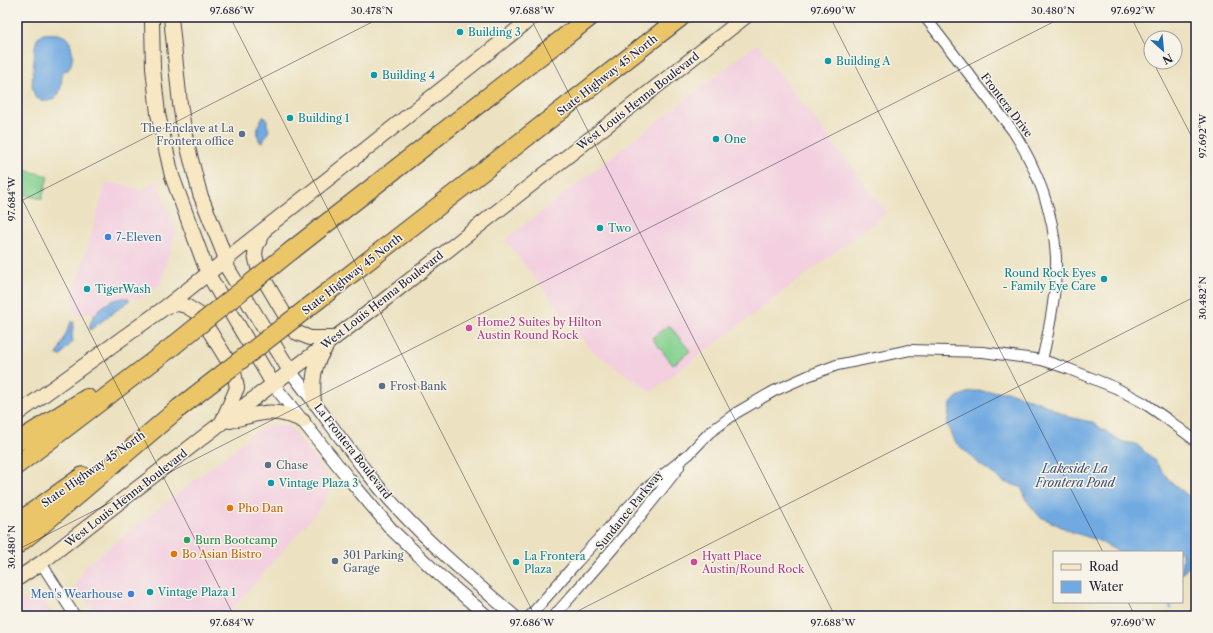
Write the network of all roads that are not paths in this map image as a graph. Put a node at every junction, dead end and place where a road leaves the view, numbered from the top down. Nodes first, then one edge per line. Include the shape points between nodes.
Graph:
1 (154, 17) edge
2 (171, 17) edge
3 (532, 17) edge
4 (590, 17) edge
5 (681, 17) edge
6 (745, 17) edge
7 (925, 17) edge
8 (182, 123) junction
9 (161, 128) junction
10 (266, 229) junction
11 (226, 260) junction
12 (208, 274) junction
13 (167, 306) junction
14 (333, 338) junction
15 (173, 346) junction
16 (1042, 360) junction
17 (290, 371) junction
18 (273, 384) junction
19 (314, 402) junction
20 (179, 408) junction
21 (17, 414) edge
22 (303, 421) junction
23 (220, 424) junction
24 (1196, 440) edge
25 (17, 442) edge
26 (689, 454) junction
27 (17, 465) edge
28 (17, 523) edge
29 (17, 545) edge
30 (41, 563) junction
31 (17, 579) edge
32 (1196, 613) edge
33 (74, 616) edge
34 (488, 616) edge
35 (514, 616) edge
36 (530, 616) edge
37 (554, 616) edge
38 (1194, 616) edge

1 - 9 main road, La Frontera Boulevard via 153,68
2 - 8 main road, La Frontera Boulevard
3 - 10 main road
4 - 15 highway, bridge
5 - 20 highway, State Highway 45 North, bridge
6 - 14 main road, West Louis Henna Boulevard
7 - 16 street, Frontera Drive via 1014,130 1024,146 1047,205 1056,256 1053,307
8 - 9 main road
8 - 11 main road, La Frontera Boulevard via 200,194
9 - 12 main road, La Frontera Boulevard via 172,176
10 - 11 main road
10 - 14 main road via 256,247 259,271 295,332 310,338
11 - 12 main road
11 - 17 main road, La Frontera Boulevard via 228,269
12 - 13 main road
12 - 18 main road, La Frontera Boulevard
13 - 21 main road
13 - 23 main road via 186,306 199,314 234,372 237,388 235,396
14 - 17 main road, West Louis Henna Boulevard
14 - 19 main road via 316,363 313,376
15 - 25 highway
15 - 27 highway
16 - 24 street, Sundance Parkway via 1116,388 1144,403
16 - 26 street, Sundance Parkway via 983,352 910,350 837,365 774,391 736,413 709,433
17 - 18 main road, West Louis Henna Boulevard
17 - 19 street, La Frontera Boulevard
18 - 22 street, La Frontera Boulevard
18 - 23 main road, West Louis Henna Boulevard
19 - 35 street, La Frontera Boulevard via 400,511
20 - 28 highway, State Highway 45 North
20 - 29 highway
22 - 23 main road via 288,414 274,412
22 - 34 street, La Frontera Boulevard via 392,530
23 - 30 main road, West Louis Henna Boulevard
26 - 36 street, Sundance Parkway via 643,491
26 - 37 street, Sundance Parkway via 622,540
30 - 31 main road, West Louis Henna Boulevard
30 - 33 street
32 - 38 street

